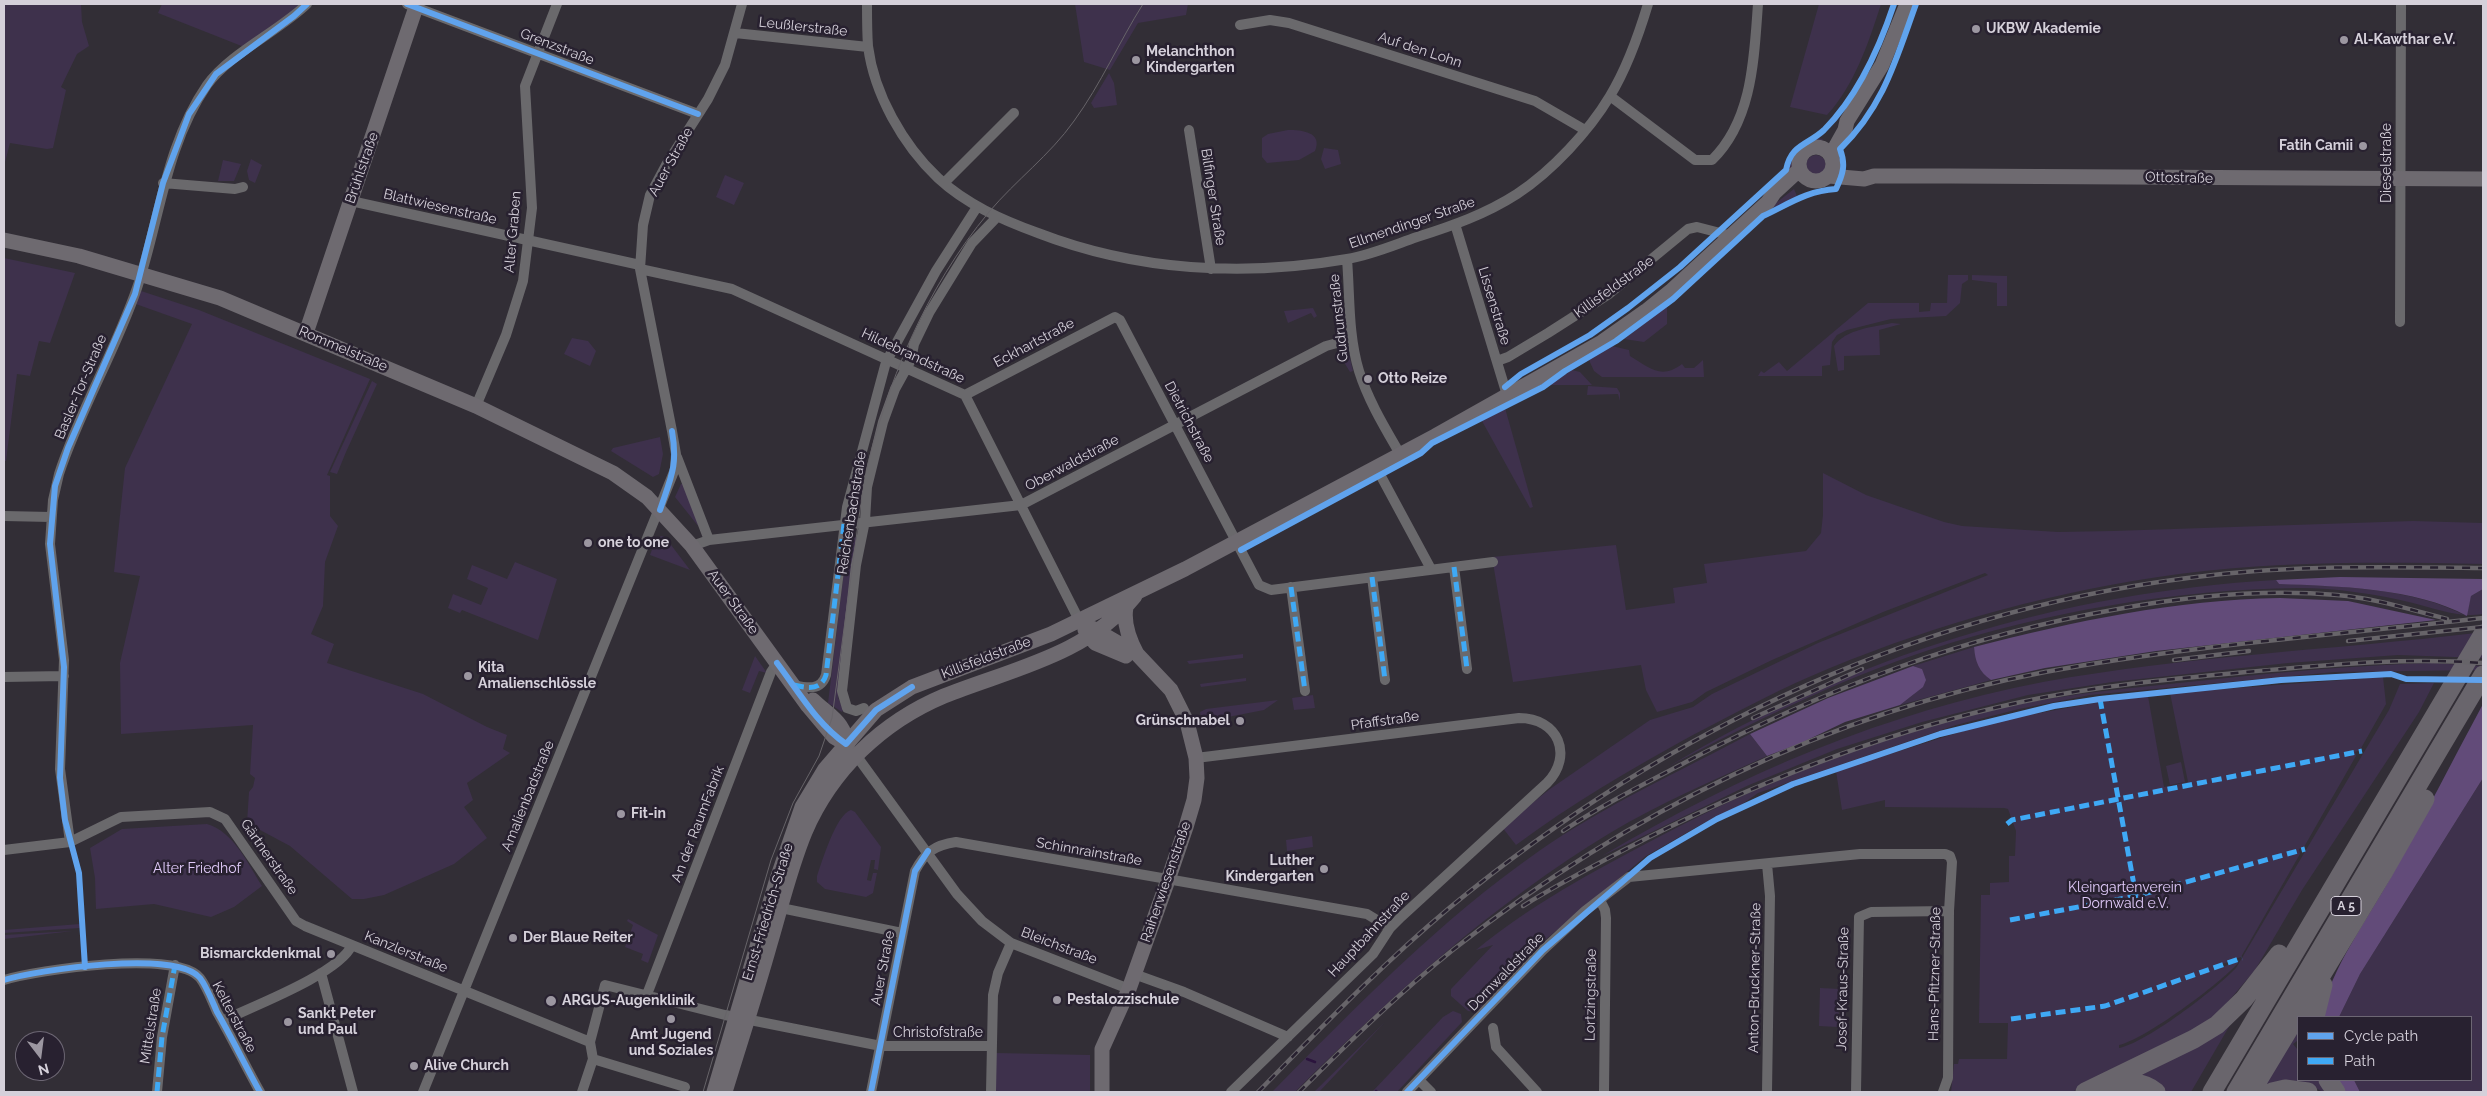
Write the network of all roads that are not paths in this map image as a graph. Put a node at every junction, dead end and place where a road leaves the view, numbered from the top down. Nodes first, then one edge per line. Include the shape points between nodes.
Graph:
1 (307, 4) edge
2 (558, 4) edge
3 (742, 4) edge
4 (867, 4) edge
5 (1648, 4) edge
6 (1758, 4) edge
7 (1907, 4) edge
8 (2401, 4) edge
9 (414, 5) edge
10 (1240, 24) dead end
11 (734, 33) junction
12 (868, 47) junction
13 (538, 54) junction
14 (1610, 96) junction
15 (1014, 113) dead end
16 (698, 114) junction
17 (1189, 130) dead end
18 (1584, 130) junction
19 (1828, 160) junction
20 (1804, 174) junction
21 (2401, 178) junction
22 (2483, 179) edge
23 (164, 183) junction
24 (944, 183) junction
25 (243, 186) dead end
26 (351, 201) junction
27 (977, 207) junction
28 (997, 217) junction
29 (1455, 224) junction
30 (1732, 236) junction
31 (4, 240) edge
32 (529, 241) junction
33 (1347, 259) junction
34 (640, 267) junction
35 (1211, 269) junction
36 (141, 274) junction
37 (1115, 317) joint
38 (2400, 322) dead end
39 (306, 333) junction
40 (1352, 339) junction
41 (888, 359) junction
42 (1497, 360) junction
43 (908, 368) junction
44 (965, 395) junction
45 (1507, 395) junction
46 (476, 406) junction
47 (1175, 424) junction
48 (676, 454) junction
49 (1400, 454) junction
50 (1376, 467) junction
51 (1022, 505) junction
52 (660, 510) junction
53 (4, 516) edge
54 (51, 517) junction
55 (866, 521) junction
56 (844, 524) junction
57 (709, 540) junction
58 (1237, 543) junction
59 (692, 546) junction
60 (1493, 562) dead end
61 (1454, 566) junction
62 (1431, 570) junction
63 (1372, 577) junction
64 (1291, 587) junction
65 (1140, 592) junction
66 (1126, 606) junction
67 (1080, 620) junction
68 (2483, 634) edge
69 (1094, 635) junction
70 (1137, 654) junction
71 (777, 663) junction
72 (1467, 669) dead end
73 (1158, 674) junction
74 (64, 676) junction
75 (4, 677) edge
76 (1385, 680) dead end
77 (794, 685) junction
78 (912, 687) junction
79 (2480, 687) edge
80 (1305, 691) dead end
81 (864, 708) junction
82 (2430, 724) junction
83 (842, 726) junction
84 (846, 744) junction
85 (1560, 750) joint
86 (857, 755) junction
87 (1196, 758) junction
88 (802, 830) junction
89 (70, 842) junction
90 (4, 850) edge
91 (928, 851) junction
92 (1950, 856) joint
93 (1767, 864) junction
94 (1168, 880) junction
95 (1600, 900) junction
96 (781, 908) junction
97 (1949, 911) junction
98 (1390, 928) junction
99 (902, 933) junction
100 (1011, 943) junction
101 (352, 945) junction
102 (2334, 953) junction
103 (2279, 954) junction
104 (175, 964) junction
105 (321, 974) junction
106 (1134, 974) junction
107 (4, 980) edge
108 (1129, 989) junction
109 (465, 991) junction
110 (646, 996) junction
111 (2315, 1016) edge
112 (743, 1018) junction
113 (222, 1021) junction
114 (1493, 1028) dead end
115 (1288, 1037) junction
116 (590, 1042) junction
117 (881, 1046) junction
118 (992, 1046) junction
119 (593, 1059) junction
120 (1419, 1080) junction
121 (2329, 1081) edge
122 (685, 1086) dead end
123 (157, 1092) edge
124 (260, 1092) edge
125 (353, 1092) edge
126 (423, 1092) edge
127 (582, 1092) edge
128 (714, 1092) edge
129 (725, 1092) edge
130 (871, 1092) edge
131 (991, 1092) edge
132 (1102, 1092) edge
133 (1231, 1092) edge
134 (1408, 1092) edge
135 (1431, 1092) edge
136 (1537, 1092) edge
137 (1604, 1092) edge
138 (1767, 1092) edge
139 (1856, 1092) edge
140 (1944, 1092) edge
141 (2085, 1092) edge
142 (2096, 1092) edge
143 (2156, 1092) edge
144 (2198, 1092) edge
145 (2212, 1092) edge
146 (2236, 1092) edge
147 (2251, 1092) edge
148 (2272, 1092) edge
149 (2308, 1092) edge
150 (2336, 1092) edge

1 - 23 street, Basler-Tor-Straße via 216,74 189,114
2 - 13 street, Alter Graben
3 - 11 street, Auer Straße
4 - 12 street, Ellmendinger Straße
5 - 14 street, Ellmendinger Straße
6 - 14 street via 1751,77 1742,111 1734,130 1712,160 1695,160
7 - 19 main road via 1882,65 1847,121
8 - 21 street, Dieselstraße
9 - 13 street, Grenzstraße
9 - 26 main road, Brühlstraße
10 - 18 street, Auf den Lohn via 1270,20 1289,23 1535,101
11 - 12 street, Leußlerstraße
11 - 16 street, Auer Straße via 717,82
12 - 24 street, Ellmendinger Straße via 890,114 911,146
13 - 16 street, Grenzstraße
13 - 32 street, Alter Graben via 525,86 532,208
14 - 18 street, Ellmendinger Straße
15 - 24 street
16 - 34 street, Auer Straße via 650,195 643,225
17 - 35 street, Bilfinger Straße
18 - 29 street, Ellmendinger Straße via 1555,163 1517,194 1482,214
19 - 20 main road via 1820,181
19 - 20 main road via 1807,150 1802,155
19 - 21 main road, Ottostraße via 1844,169 1874,176
20 - 30 main road, Killisfeldstraße via 1774,192 1768,202
21 - 22 main road, Ottostraße
21 - 38 street, Dieselstraße
23 - 25 street via 230,189
23 - 36 street, Basler-Tor-Straße
24 - 27 street, Ellmendinger Straße
26 - 32 street, Blattwiesenstraße
26 - 39 main road, Brühlstraße
27 - 28 street, Ellmendinger Straße
27 - 41 street, Reichenbachstraße via 936,271
28 - 35 street, Ellmendinger Straße via 1085,249 1170,266
28 - 43 street, Reichenbachstraße via 972,243 950,278 917,336
29 - 33 street, Ellmendinger Straße
29 - 42 street, Lissenstraße
30 - 42 street, Killisfeldstraße via 1697,227 1688,230 1630,279 1540,338
30 - 45 main road, Killisfeldstraße via 1625,327
31 - 36 main road, Rommelstraße via 79,256
32 - 34 street, Blattwiesenstraße
32 - 46 street, Alter Graben via 523,281 509,326
33 - 35 street, Ellmendinger Straße via 1286,267
33 - 40 street, Gudrunstraße
34 - 41 street, Hildebrandstraße via 732,289
34 - 48 street, Auer Straße
36 - 39 main road, Rommelstraße via 220,298
36 - 54 street, Basler-Tor-Straße via 64,459
37 - 44 street, Eckhartstraße
37 - 47 street, Dietrichstraße via 1120,320
39 - 46 main road, Rommelstraße
40 - 47 street, Oberwaldstraße via 1326,346
40 - 49 street, Gudrunstraße via 1366,389
41 - 43 street, Hildebrandstraße
41 - 56 street, Reichenbachstraße via 864,438
42 - 45 street, Lissenstraße
43 - 44 street, Hildebrandstraße
43 - 55 street, Reichenbachstraße via 890,402 874,452 867,487
44 - 51 street, Hildebrandstraße
45 - 49 main road, Killisfeldstraße
46 - 52 main road, Rommelstraße via 613,473
47 - 51 street, Oberwaldstraße
47 - 58 street, Dietrichstraße
48 - 52 street, Auer Straße via 675,469
48 - 57 street, Auer Straße
49 - 50 main road, Killisfeldstraße
50 - 58 main road, Killisfeldstraße
50 - 62 street
51 - 55 street, Oberwaldstraße
51 - 67 street, Hildebrandstraße
52 - 59 main road, Auer Straße
52 - 109 street, Amalienbadstraße
53 - 54 street
54 - 74 street, Basler-Tor-Straße via 50,558
55 - 56 street, Oberwaldstraße
55 - 81 street, Reichenbachstraße via 856,564 842,691 847,708 856,711
56 - 57 street, Oberwaldstraße
56 - 77 street, Reichenbachstraße via 826,675 821,684 811,688
57 - 59 street, Oberwaldstraße
58 - 64 street, Dietrichstraße via 1259,585 1271,590
58 - 65 main road, Killisfeldstraße
59 - 71 main road, Auer Straße
60 - 61 street, Dietrichstraße
61 - 62 street, Dietrichstraße
61 - 72 street
62 - 63 street, Dietrichstraße
63 - 64 street, Dietrichstraße
63 - 76 street
64 - 80 street
65 - 66 main road, Killisfeldstraße
65 - 67 main road, Killisfeldstraße
66 - 69 main road, Killisfeldstraße
66 - 70 main road via 1128,634
67 - 69 main road, Raiherwiesenstraße
67 - 78 main road, Killisfeldstraße
68 - 82 highway, A 5
69 - 70 main road, Raiherwiesenstraße
69 - 73 main road, Raiherwiesenstraße via 1096,643
69 - 86 main road, Killisfeldstraße via 1070,648 921,706 895,721
70 - 73 main road, Raiherwiesenstraße
71 - 77 main road, Auer Straße
71 - 110 street, An der RaumFabrik
73 - 87 main road, Raiherwiesenstraße via 1183,711
74 - 75 street
74 - 89 street, Basler-Tor-Straße via 60,769
77 - 83 main road
77 - 84 main road, Auer Straße via 821,723
78 - 81 main road via 884,694
78 - 84 main road, Killisfeldstraße via 876,710
79 - 102 highway via 2384,871
79 - 146 highway, A 5
81 - 83 main road
82 - 103 highway, A 5 via 2404,748
82 - 145 highway, A 5
83 - 84 main road
84 - 86 street, Auer Straße
84 - 88 main road, Ernst-Friedrich-Straße via 808,795
85 - 87 street, Pfaffstraße via 1554,732 1548,726 1538,720 1519,718
85 - 98 street, Hauptbahnstraße via 1558,768 1551,780
86 - 88 main road, Ernst-Friedrich-Straße via 830,786
86 - 91 street, Auer Straße
87 - 94 main road, Raiherwiesenstraße via 1194,800
88 - 96 main road, Ernst-Friedrich-Straße
88 - 112 main road, Ernst-Friedrich-Straße
89 - 90 street
89 - 101 street, Gärtnerstraße via 116,818 210,812 225,819 240,838 296,921
91 - 94 street, Schinnrainstraße via 941,844 956,842
91 - 99 street, Auer Straße via 915,871
91 - 100 street, Bleichstraße via 967,907
92 - 93 street, Dornwaldstraße via 1860,854
92 - 97 street, Hans-Pfitzner-Straße
93 - 95 street, Dornwaldstraße via 1629,877
93 - 138 street, Anton-Bruckner-Straße via 1770,896
94 - 98 street, Schinnrainstraße via 1367,914
94 - 106 main road, Raiherwiesenstraße
95 - 120 street, Dornwaldstraße via 1543,950
95 - 137 street, Lortzingstraße via 1606,918
96 - 99 street
96 - 112 main road, Ernst-Friedrich-Straße
97 - 139 street, Josef-Kraus-Straße via 1871,912 1858,917
97 - 140 street, Hans-Pfitzner-Straße via 1948,1078
98 - 115 street, Hauptbahnstraße via 1373,954
99 - 117 street, Auer Straße
100 - 108 street, Bleichstraße
100 - 118 street via 995,985
101 - 105 street, Kanzlerstraße via 340,962
101 - 109 street, Kanzlerstraße
102 - 111 highway
102 - 147 highway
103 - 141 highway via 2244,999 2217,1025
103 - 144 highway, A 5
104 - 107 street, Kelterstraße via 85,967 44,971
104 - 113 street, Kelterstraße via 199,977
104 - 123 street, Mittelstraße via 162,1037
105 - 113 street, Kanzlerstraße
105 - 125 street
106 - 108 main road, Raiherwiesenstraße
106 - 115 street
108 - 132 main road, Raiherwiesenstraße via 1102,1049
109 - 116 street, Kanzlerstraße
109 - 126 street, Amalienbadstraße
110 - 112 street, Christofstraße
110 - 116 street, Christofstraße via 606,985
112 - 117 street, Christofstraße
112 - 128 main road, Ernst-Friedrich-Straße
112 - 129 main road, Ernst-Friedrich-Straße
113 - 124 street, Kelterstraße
114 - 136 street via 1496,1047
115 - 133 street, Hauptbahnstraße
116 - 119 street
117 - 118 street, Christofstraße
117 - 130 street, Auer Straße
118 - 131 street
119 - 122 street
119 - 127 street
120 - 134 street, Dornwaldstraße
120 - 135 street
121 - 150 highway
142 - 143 highway via 2129,1083 2145,1085
148 - 149 highway via 2285,1089

